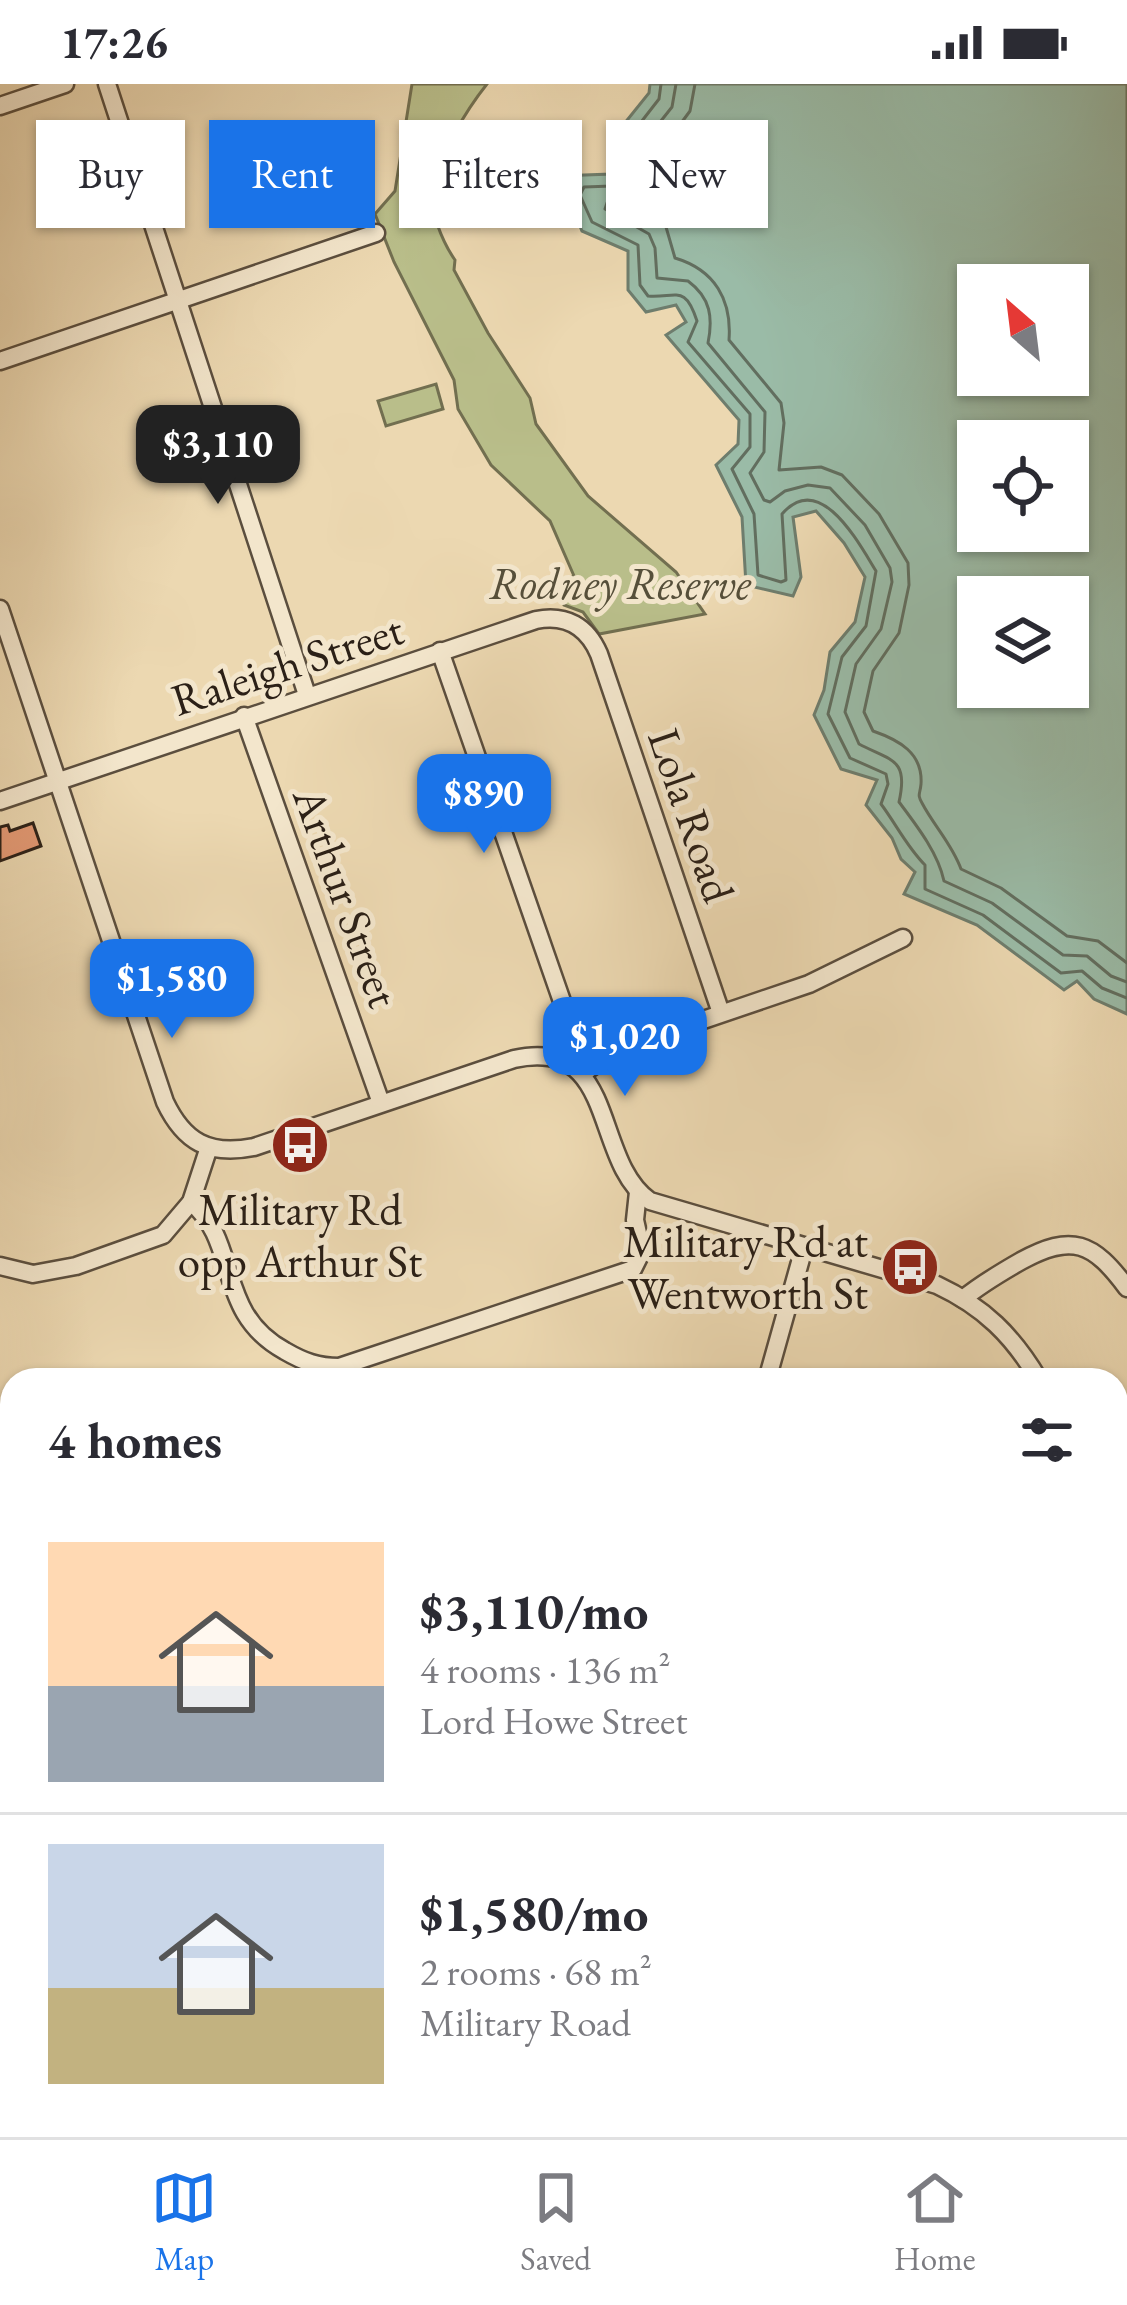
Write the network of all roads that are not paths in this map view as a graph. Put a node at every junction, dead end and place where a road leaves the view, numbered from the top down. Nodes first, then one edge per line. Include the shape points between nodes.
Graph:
1 (64, 84) edge
2 (106, 84) edge
3 (0, 106) edge
4 (376, 233) dead end
5 (178, 303) junction
6 (0, 361) edge
7 (0, 609) edge
8 (593, 640) joint
9 (440, 651) junction
10 (307, 695) junction
11 (244, 716) junction
12 (56, 781) junction
13 (0, 801) edge
14 (903, 938) dead end
15 (722, 1013) junction
16 (559, 1060) junction
17 (582, 1074) junction
18 (381, 1103) junction
19 (208, 1150) junction
20 (638, 1192) junction
21 (191, 1202) junction
22 (804, 1248) junction
23 (0, 1266) edge
24 (1127, 1288) edge
25 (963, 1299) junction
26 (769, 1368) edge
27 (1030, 1368) edge

1 - 3 street
2 - 5 street
4 - 5 street
5 - 6 street
5 - 10 street
7 - 12 street
8 - 9 street, Raleigh Street via 571,621 550,617
8 - 15 street, Lola Road
9 - 10 street, Raleigh Street
9 - 16 street via 564,1007
10 - 11 street, Raleigh Street
11 - 12 street, Raleigh Street
11 - 18 street, Arthur Street
12 - 13 street, Raleigh Street
12 - 19 street via 165,1102 186,1135
14 - 15 street via 808,984
15 - 17 street via 618,1049
16 - 17 street
16 - 18 street via 514,1059
17 - 20 street
18 - 19 street via 254,1148
19 - 21 street
20 - 21 street via 642,1251 633,1269 339,1367 319,1367 261,1335 235,1297 211,1227
20 - 22 street
21 - 23 street via 164,1235 76,1266 33,1274
22 - 25 street
22 - 26 street
24 - 25 street via 1098,1254 1071,1244 1047,1247
25 - 27 street via 998,1323

